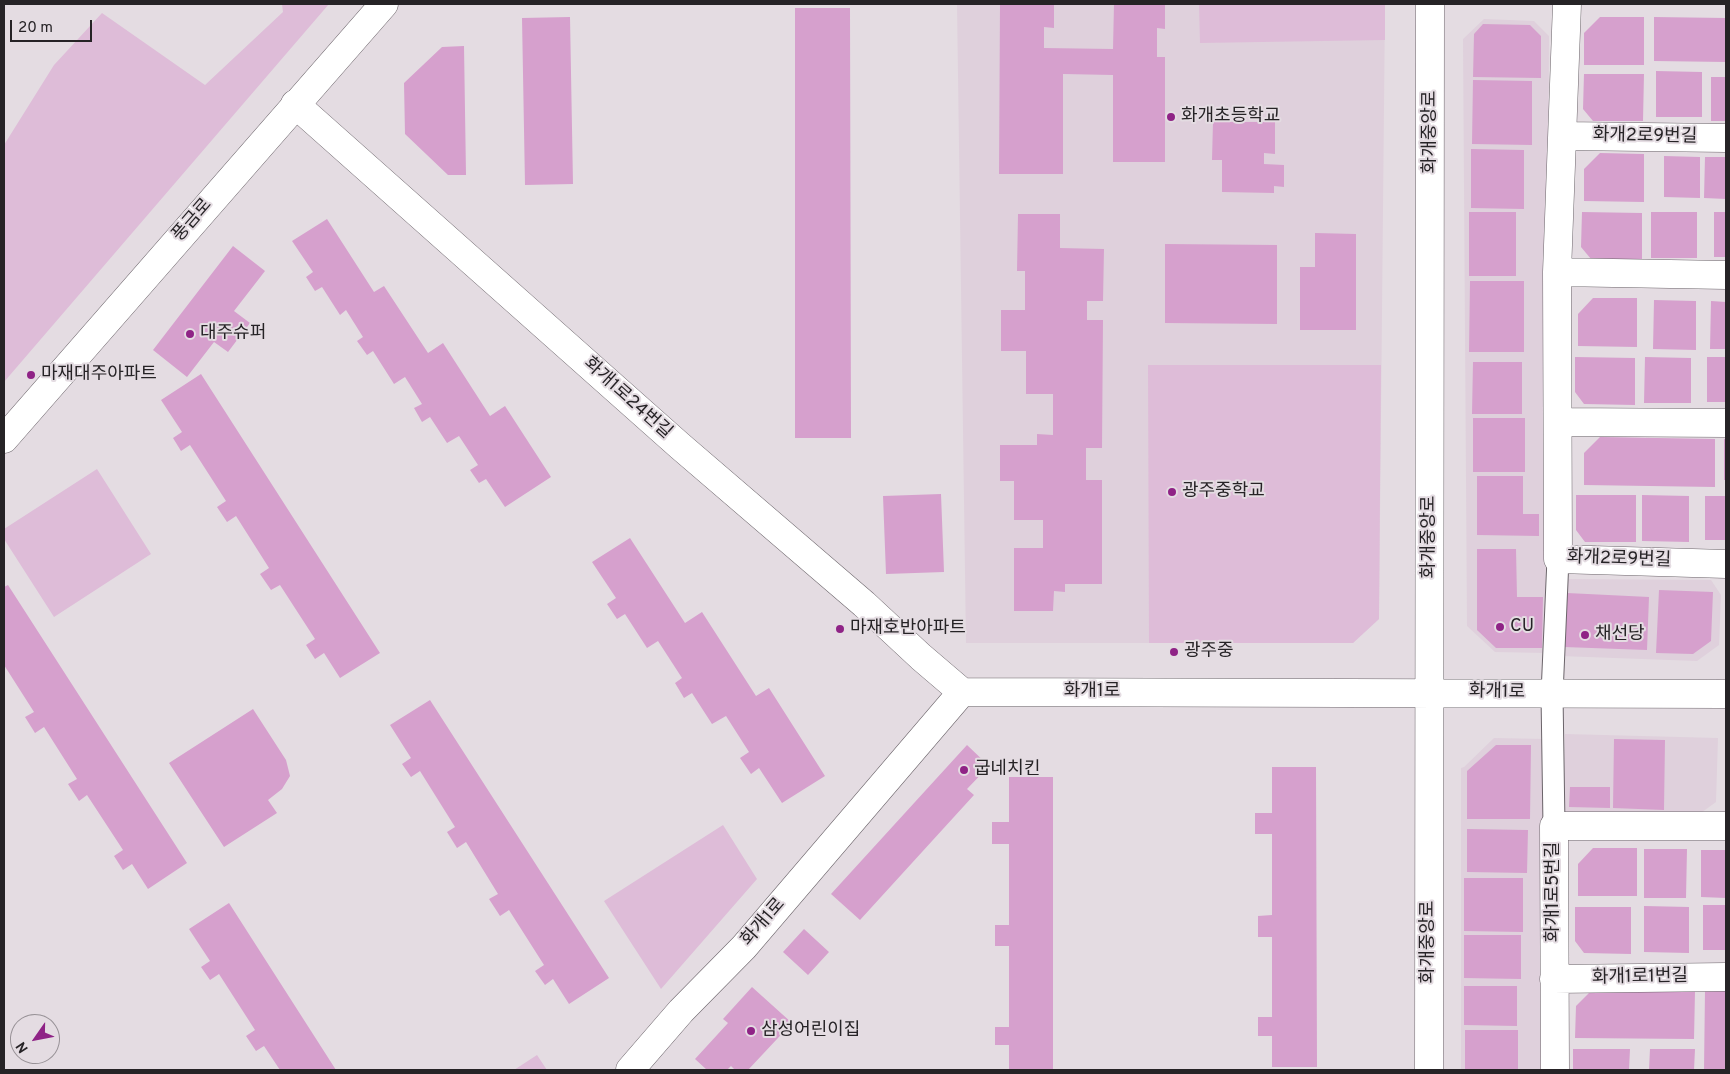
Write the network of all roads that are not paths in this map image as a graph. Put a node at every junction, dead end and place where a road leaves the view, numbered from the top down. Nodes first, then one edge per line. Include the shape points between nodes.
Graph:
1 (384, 4) edge
2 (1430, 4) edge
3 (1567, 4) edge
4 (295, 104) junction
5 (1563, 136) junction
6 (1726, 138) edge
7 (1557, 272) junction
8 (1726, 275) edge
9 (1558, 422) junction
10 (1726, 422) edge
11 (4, 439) edge
12 (1558, 559) junction
13 (1726, 564) edge
14 (962, 692) junction
15 (1429, 692) junction
16 (1552, 694) junction
17 (1726, 694) edge
18 (1554, 826) junction
19 (1726, 826) edge
20 (1726, 977) edge
21 (1554, 978) junction
22 (630, 1070) edge
23 (1430, 1070) edge
24 (1556, 1070) edge

1 - 4 street, 풍금로
2 - 15 street, 화개중앙로
3 - 5 street, 화개2로9번길
4 - 11 street, 풍금로
4 - 14 street, 화개1로24번길
5 - 6 street, 화개2로9번길
5 - 7 street, 화개2로9번길
7 - 8 street
7 - 9 street, 화개2로9번길
9 - 10 street
9 - 12 street, 화개2로9번길
12 - 13 street, 화개2로9번길
12 - 16 street
14 - 15 street, 화개1로
14 - 22 street, 화개1로 via 744,946
15 - 16 street, 화개1로
15 - 23 street, 화개중앙로
16 - 17 street, 화개1로
16 - 18 street
18 - 19 street, 화개1로5번길
18 - 21 street, 화개1로5번길
20 - 21 street, 화개1로1번길
21 - 24 street, 화개1로5번길

